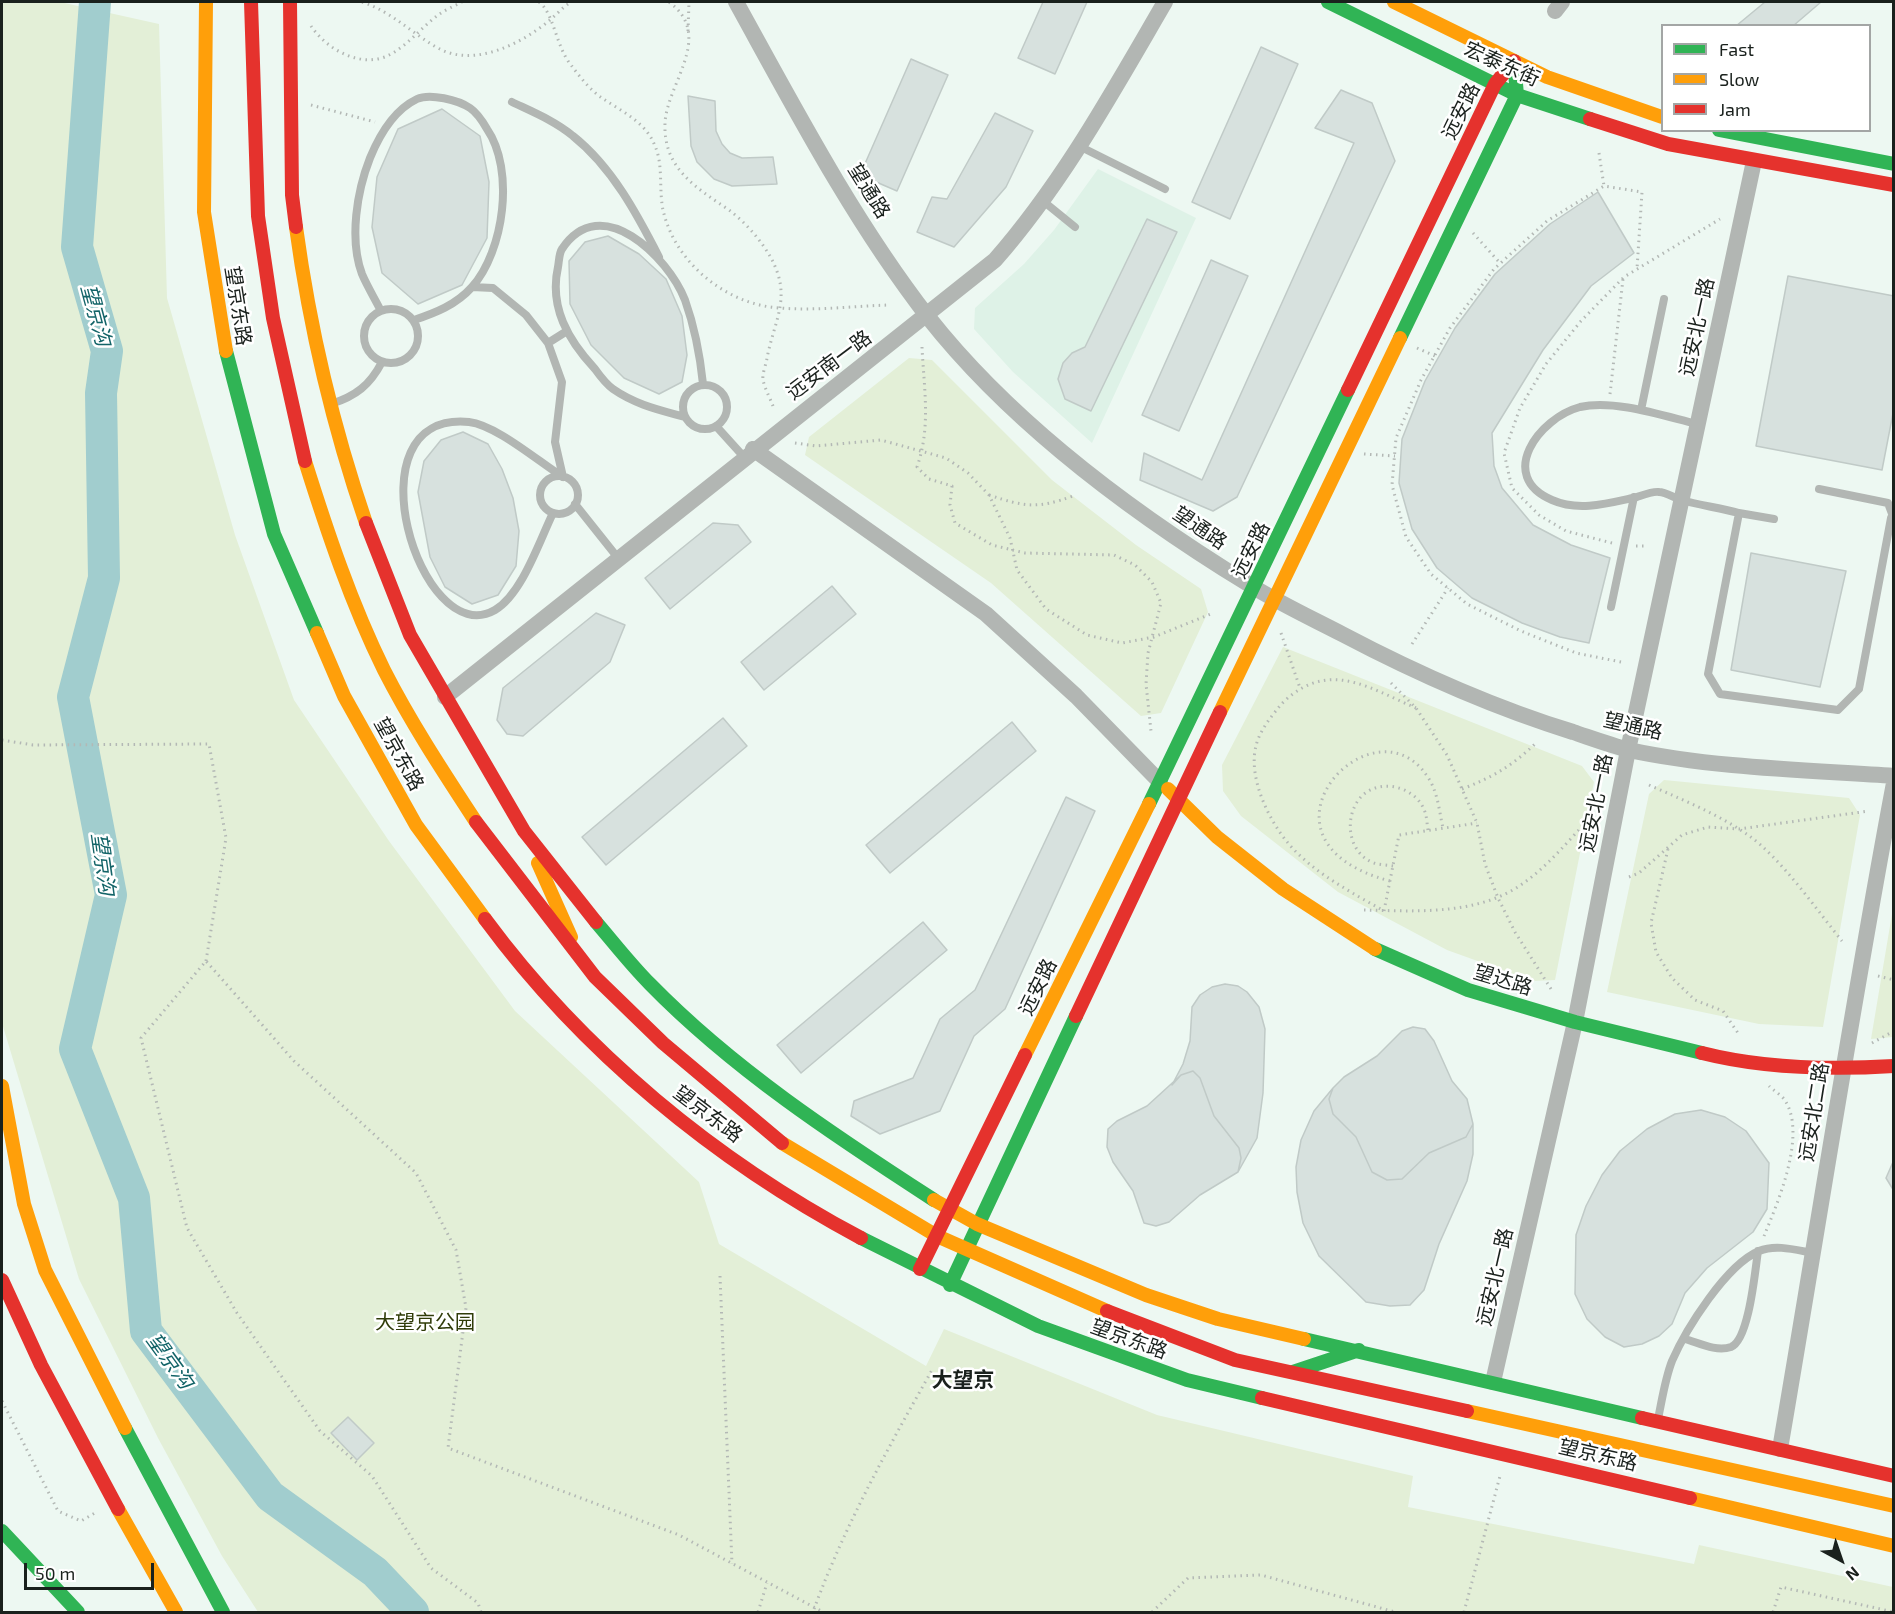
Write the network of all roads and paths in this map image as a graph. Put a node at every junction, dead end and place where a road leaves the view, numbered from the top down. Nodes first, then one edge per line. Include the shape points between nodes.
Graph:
1 (206, 2) edge
2 (251, 2) edge
3 (290, 2) edge
4 (362, 2) edge
5 (462, 2) edge
6 (539, 2) edge
7 (571, 2) edge
8 (669, 2) edge
9 (688, 2) edge
10 (736, 2) edge
11 (1165, 2) edge
12 (1328, 2) edge
13 (1394, 2) edge
14 (550, 20) junction
15 (309, 22) dead end
16 (688, 32) junction
17 (418, 34) junction
18 (1514, 61) junction
19 (1495, 84) junction
20 (1518, 94) junction
21 (512, 102) dead end
22 (308, 105) dead end
23 (1661, 117) edge
24 (388, 126) junction
25 (1728, 132) edge
26 (1081, 147) junction
27 (1599, 153) dead end
28 (1754, 160) junction
29 (1893, 164) edge
30 (1893, 184) edge
31 (1604, 186) junction
32 (1165, 189) dead end
33 (1043, 201) junction
34 (1075, 227) dead end
35 (1470, 229) dead end
36 (662, 263) junction
37 (1500, 263) junction
38 (1637, 269) dead end
39 (1624, 277) dead end
40 (472, 287) junction
41 (1664, 299) dead end
42 (889, 305) dead end
43 (780, 308) junction
44 (381, 310) junction
45 (928, 316) junction
46 (414, 320) junction
47 (567, 331) junction
48 (548, 343) junction
49 (922, 347) dead end
50 (1415, 347) dead end
51 (1435, 356) junction
52 (382, 362) junction
53 (703, 384) junction
54 (329, 404) junction
55 (772, 406) dead end
56 (1608, 406) junction
57 (1641, 410) junction
58 (686, 417) junction
59 (1698, 424) junction
60 (716, 426) junction
61 (795, 443) dead end
62 (923, 450) junction
63 (749, 453) junction
64 (1364, 454) dead end
65 (1395, 456) junction
66 (563, 477) junction
67 (1819, 489) dead end
68 (989, 495) junction
69 (1073, 496) dead end
70 (1634, 497) junction
71 (1681, 500) junction
72 (575, 504) junction
73 (553, 513) junction
74 (1739, 513) junction
75 (1892, 518) edge
76 (1774, 519) dead end
77 (1012, 548) junction
78 (618, 558) junction
79 (1254, 588) junction
80 (1448, 588) junction
81 (1275, 598) junction
82 (1611, 607) dead end
83 (1213, 613) dead end
84 (1281, 633) dead end
85 (1154, 638) junction
86 (1412, 644) dead end
87 (1621, 662) dead end
88 (1391, 684) dead end
89 (1300, 689) junction
90 (445, 697) junction
91 (1416, 708) junction
92 (1151, 731) dead end
93 (2, 740) edge
94 (1535, 744) dead end
95 (1628, 750) junction
96 (1893, 776) edge
97 (1160, 782) junction
98 (1893, 783) edge
99 (1649, 785) dead end
100 (1462, 789) junction
101 (1178, 799) junction
102 (1869, 811) dead end
103 (1587, 821) dead end
104 (1477, 823) junction
105 (1443, 828) junction
106 (1739, 829) junction
107 (1428, 830) junction
108 (524, 831) junction
109 (1669, 847) junction
110 (1393, 866) junction
111 (1629, 877) dead end
112 (1390, 881) junction
113 (1498, 898) junction
114 (1364, 910) dead end
115 (1384, 911) junction
116 (1842, 941) dead end
117 (582, 960) junction
118 (206, 961) junction
119 (1878, 976) dead end
120 (1893, 980) edge
121 (1551, 989) dead end
122 (1575, 1022) junction
123 (1893, 1031) edge
124 (1738, 1033) dead end
125 (1872, 1044) dead end
126 (1893, 1066) edge
127 (1841, 1069) junction
128 (2, 1086) edge
129 (1769, 1086) dead end
130 (950, 1210) junction
131 (977, 1224) junction
132 (938, 1236) junction
133 (966, 1248) junction
134 (1758, 1251) junction
135 (1814, 1253) junction
136 (920, 1269) junction
137 (720, 1276) dead end
138 (2, 1280) edge
139 (950, 1285) junction
140 (1685, 1339) junction
141 (1360, 1350) junction
142 (932, 1371) dead end
143 (1293, 1372) junction
144 (1493, 1382) junction
145 (2, 1401) edge
146 (1658, 1420) junction
147 (1780, 1449) junction
148 (1506, 1454) junction
149 (1893, 1476) edge
150 (1893, 1506) edge
151 (97, 1512) dead end
152 (2, 1531) edge
153 (1893, 1546) edge
154 (732, 1564) junction
155 (767, 1583) junction
156 (814, 1609) junction
157 (78, 1612) edge
158 (176, 1612) edge
159 (223, 1612) edge
160 (481, 1612) edge
161 (758, 1612) edge
162 (824, 1612) edge
163 (1152, 1612) edge
164 (1395, 1612) edge
165 (1464, 1612) edge
166 (1773, 1612) edge
167 (1893, 1612) edge

1 - 136 main road, 望京东路 via 204,213 227,360 274,534 344,696 416,825 513,954 589,1039 682,1123 807,1209
2 - 117 main road, 望京东路 via 258,216 266,273 300,446 328,536 384,669 434,758 485,835
3 - 54 main road via 292,195 307,309
4 - 17 path via 383,9
5 - 17 path via 438,15
6 - 14 path
7 - 14 path
8 - 16 path via 678,9
9 - 16 path
10 - 45 street, 望通路 via 801,120
11 - 26 street, 远安南一路
12 - 19 main road, 宏泰东街
13 - 18 main road, 宏泰东街
14 - 17 path via 522,39 490,53 462,56 437,48
14 - 43 path via 567,61 583,81 639,124 656,146 663,213 675,243 690,263 706,279 735,295
15 - 17 path via 329,46 347,56 371,59 390,55
16 - 43 path via 685,66 665,123 670,154 684,177 751,230 770,256 783,284
18 - 19 main road, 远安路
18 - 20 main road
18 - 23 main road, 宏泰东街 via 1547,78
19 - 20 main road, 宏泰东街
19 - 79 main road, 远安路
20 - 28 main road, 宏泰东街 via 1668,144
20 - 81 main road
21 - 36 lane via 574,136 635,209
22 - 24 path
24 - 40 lane via 418,98 445,98 470,108 489,130 501,164 504,205 493,256
24 - 44 lane via 361,182 356,234 362,273
25 - 29 main road
26 - 32 lane
26 - 33 street, 远安南一路
27 - 31 path
28 - 30 main road, 宏泰东街
28 - 59 street, 远安北一路
31 - 37 path via 1547,221
31 - 38 path via 1642,192
33 - 34 lane
33 - 45 street, 远安南一路 via 995,260
35 - 37 path
36 - 47 lane via 636,238 613,226 585,228 561,250 554,284 560,319
36 - 53 lane via 684,297 698,339
37 - 51 path via 1450,328
39 - 56 path
40 - 46 lane via 444,309
40 - 48 lane via 494,288 526,315
41 - 57 lane
42 - 43 path
43 - 55 path via 763,379
44 - 46 lane via 399,310
44 - 52 lane via 364,332 368,350
45 - 63 street, 远安南一路
45 - 79 street, 望通路 via 1018,415 1137,510
46 - 52 lane via 419,336 413,352 399,362
47 - 48 lane
47 - 58 lane via 580,353 612,388 643,406
48 - 66 lane via 562,382 555,442
49 - 62 path via 928,416
50 - 51 path
51 - 65 path via 1396,438
52 - 54 lane via 361,391
53 - 58 lane via 685,397
53 - 60 lane via 718,388 727,400 726,415
54 - 90 main road via 369,533 410,635
56 - 57 lane
56 - 70 lane via 1581,407 1559,416 1540,432 1526,453 1525,475 1536,492 1571,505 1606,504
57 - 59 lane
58 - 60 lane via 696,427
59 - 71 street, 远安北一路
60 - 63 lane
61 - 62 path via 816,446 881,440
62 - 68 path via 946,458
62 - 77 path via 917,467 929,479 952,486 950,506 954,523 992,545
63 - 78 street, 远安南一路
63 - 97 street via 986,614 1077,696
64 - 65 path
65 - 80 path via 1392,485 1406,537 1431,573
66 - 72 lane via 576,488
66 - 73 lane via 546,482 540,493 543,505
66 - 73 lane via 491,430 470,422 435,424 417,440 403,471 403,500 423,573 437,595 457,612 473,616 493,611 510,598
67 - 75 lane via 1888,503
68 - 69 path via 1044,507
68 - 77 path
70 - 71 lane via 1659,492
70 - 82 lane
71 - 74 lane
71 - 95 street, 远安北一路
72 - 73 lane via 565,513
72 - 78 lane
74 - 75 lane via 1708,674 1720,694 1838,710 1859,689
74 - 76 lane
77 - 85 path via 1017,570 1046,609 1087,635 1122,643
77 - 85 path via 1025,553 1114,555 1135,565 1152,582 1161,603
78 - 90 street, 远安南一路
79 - 81 street, 望通路
79 - 97 main road, 远安路
80 - 86 path
80 - 87 path via 1467,604 1521,631 1576,653
81 - 95 street, 望通路 via 1401,665 1493,704
81 - 101 main road
83 - 85 path
84 - 89 path
85 - 92 path via 1148,653 1146,684
88 - 91 path
89 - 91 path via 1322,681 1348,681
89 - 115 path via 1269,719 1256,746 1256,779 1270,815 1288,843 1314,867
90 - 108 main road
91 - 100 path via 1447,755
93 - 118 path via 33,745 209,744 226,838
94 - 100 path via 1492,778
95 - 96 street, 望通路 via 1740,765
95 - 122 street, 远安北一路
97 - 101 main road, 望达路
97 - 130 main road, 远安路
98 - 127 street, 远安北二路
99 - 106 path
100 - 104 path
101 - 122 main road, 望达路 via 1217,837 1283,889 1371,947 1468,990
101 - 131 main road
102 - 106 path
103 - 113 path via 1544,867
104 - 105 path
104 - 113 path via 1485,864
105 - 107 path
105 - 112 path via 1428,776 1413,761 1397,753 1371,753 1350,761 1320,800 1318,821 1325,841 1338,857 1354,868
106 - 109 path via 1708,827 1682,835
106 - 116 path via 1772,857
107 - 110 path via 1398,835
107 - 110 path via 1425,811 1415,797 1400,787 1384,786 1365,793 1352,809 1349,827 1353,842 1374,863
108 - 117 main road
108 - 130 main road via 650,984 702,1032 826,1130
109 - 111 path
109 - 124 path via 1651,923 1656,952 1672,978 1695,1000 1723,1011
110 - 112 path
112 - 115 path
113 - 115 path via 1470,906
113 - 121 path
114 - 115 path
117 - 132 main road, 望京东路 via 663,1043 790,1150
118 - 154 path via 294,1061 416,1173 456,1250 465,1308 448,1448 679,1535
118 - 160 path via 141,1038 187,1228 237,1313 320,1431 372,1476 431,1568 478,1603
119 - 120 path
122 - 127 main road, 望达路 via 1742,1063
122 - 144 street, 远安北一路
123 - 125 path
126 - 127 main road, 望达路
127 - 135 street, 远安北二路
128 - 159 main road via 24,1204 45,1270
129 - 134 path via 1786,1101 1793,1123 1791,1150 1778,1202
130 - 131 main road
130 - 132 main road, 远安路
131 - 133 main road
131 - 141 main road via 1146,1295 1218,1319
132 - 133 main road, 望京东路
132 - 136 main road, 远安路
133 - 139 main road
133 - 143 main road, 望京东路 via 1074,1298 1235,1360
134 - 135 lane via 1773,1248
134 - 140 lane via 1731,1272
134 - 140 lane via 1743,1336 1731,1347 1713,1348
135 - 147 street, 远安北二路
136 - 139 main road, 望京东路
137 - 154 path
138 - 158 main road via 28,1344
139 - 148 main road, 望京东路 via 1038,1326 1187,1380
140 - 146 lane via 1672,1362
141 - 143 main road
141 - 144 main road
142 - 156 path via 872,1477 834,1555
143 - 150 main road, 望京东路
144 - 146 main road
145 - 151 path via 58,1511 81,1521
146 - 147 main road
147 - 149 main road
148 - 153 main road, 望京东路
148 - 165 path
152 - 157 main road
154 - 155 path
155 - 156 path
155 - 161 path
156 - 162 path
163 - 164 path via 1188,1578 1261,1575
166 - 167 path via 1780,1587

